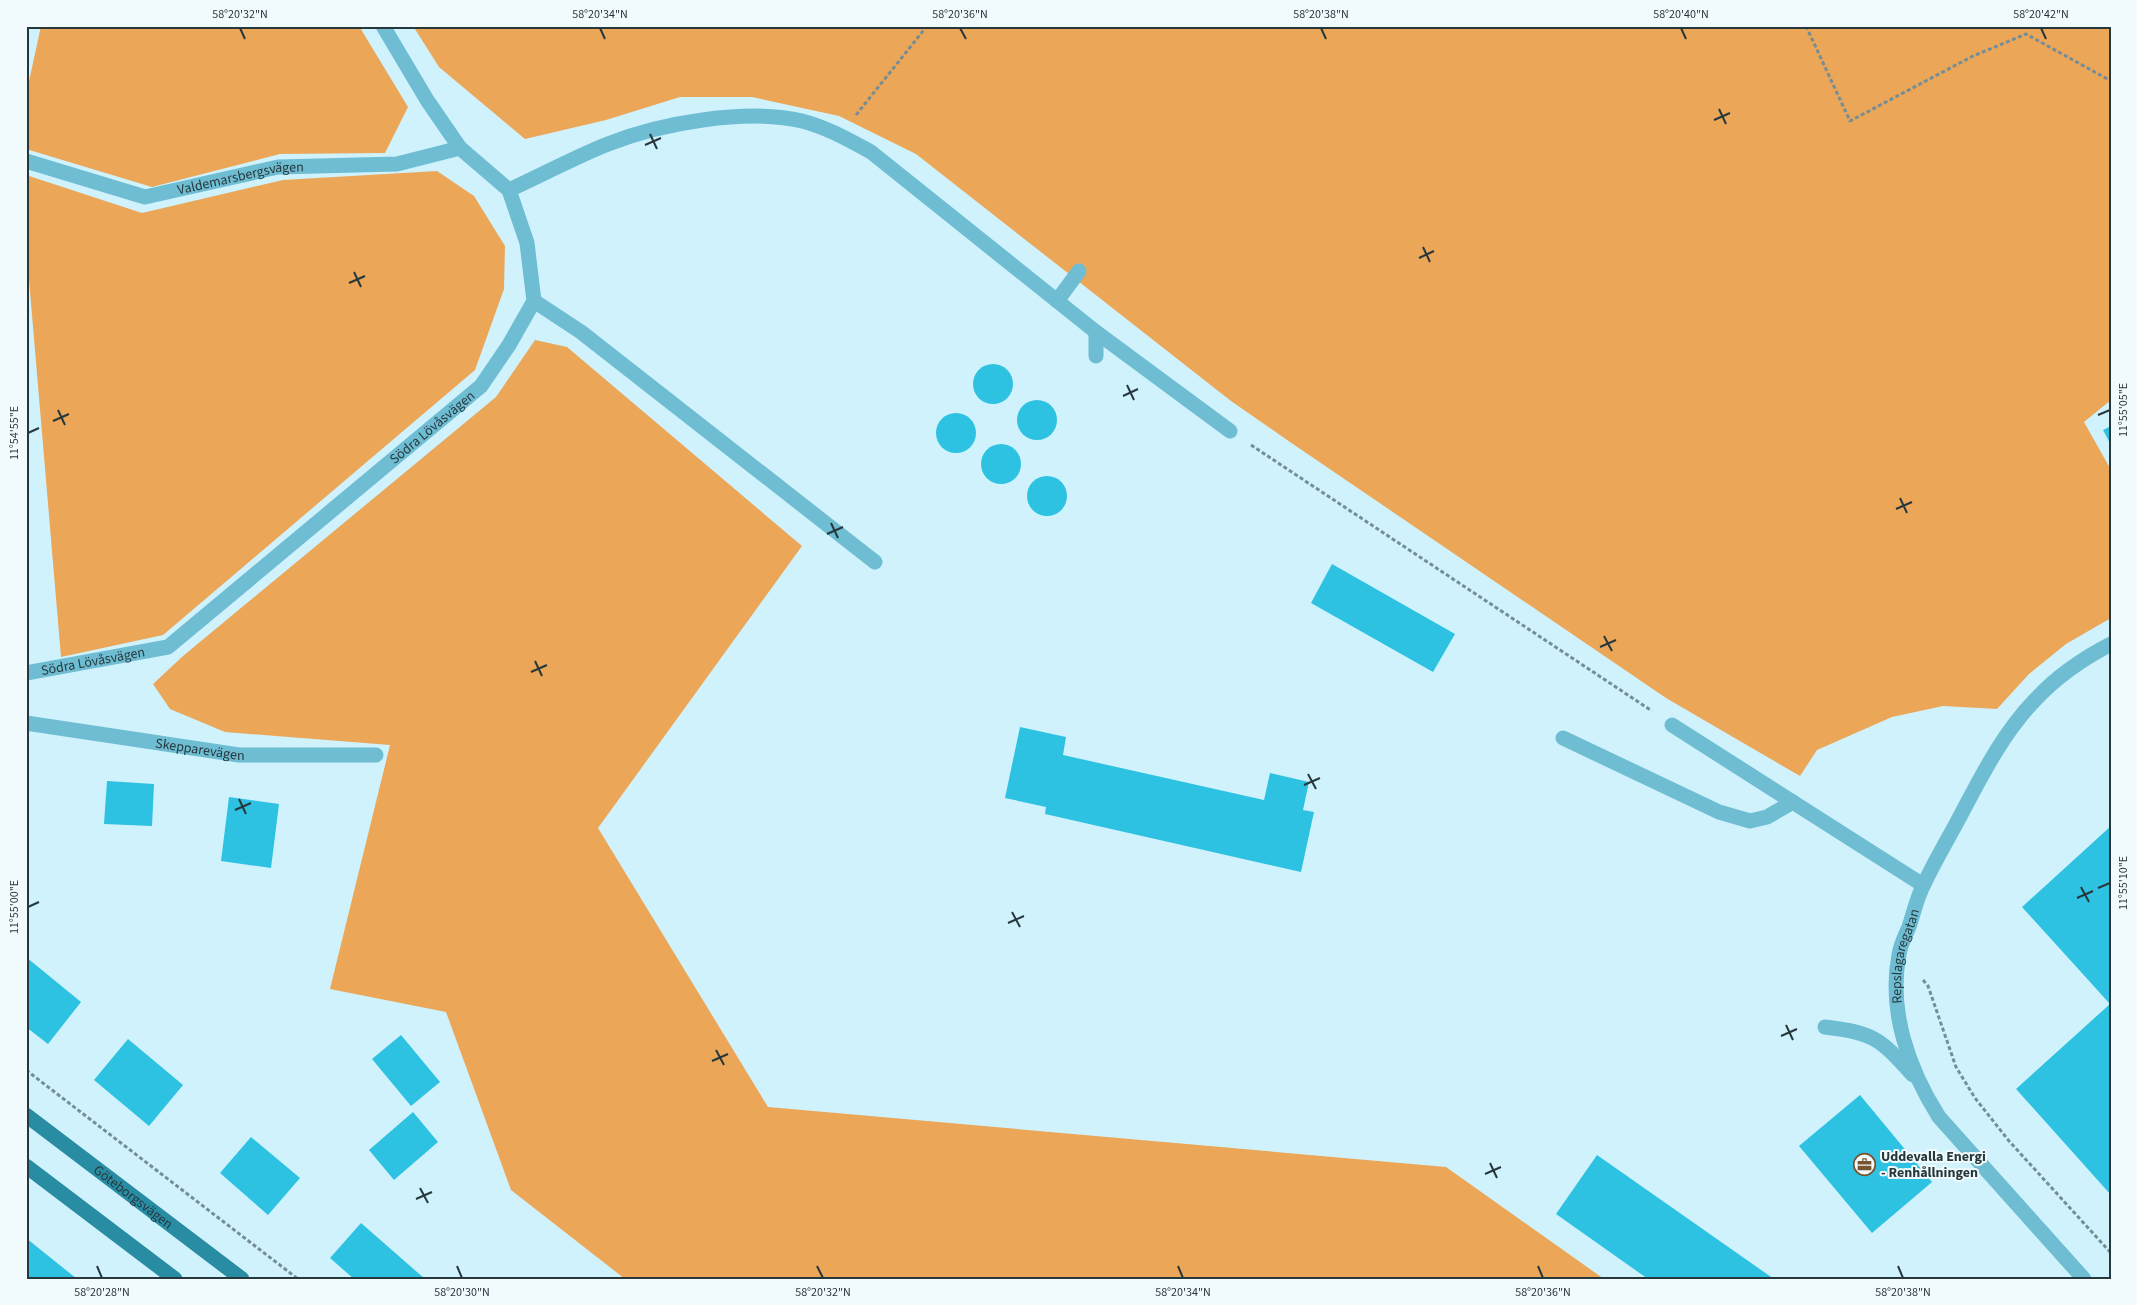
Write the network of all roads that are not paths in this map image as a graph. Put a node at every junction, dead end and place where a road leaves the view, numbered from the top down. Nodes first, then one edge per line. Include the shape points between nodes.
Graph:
1 (383, 26) edge
2 (460, 148) junction
3 (26, 161) edge
4 (509, 190) junction
5 (1079, 271) dead end
6 (534, 301) junction
7 (1057, 301) junction
8 (1096, 332) junction
9 (1096, 356) dead end
10 (1230, 431) road end
11 (875, 562) dead end
12 (2111, 644) edge
13 (26, 673) edge
14 (26, 723) edge
15 (1672, 725) road end
16 (1563, 738) dead end
17 (376, 754) dead end
18 (1793, 802) junction
19 (1923, 885) junction
20 (1825, 1027) dead end
21 (1918, 1080) junction
22 (26, 1115) edge
23 (26, 1166) edge
24 (175, 1279) edge
25 (242, 1279) edge
26 (2084, 1279) edge

1 - 2 street
2 - 3 street, Valdemarsbergsvägen via 396,164 278,167 145,197
2 - 4 street
4 - 6 street via 527,243
4 - 7 street via 609,144 645,133 722,117 761,116 802,122 840,135 871,152
5 - 7 street
6 - 11 street via 580,332
6 - 13 street, Södra Lövåsvägen via 509,346 481,386 168,647
7 - 8 street
8 - 9 street
8 - 10 street
12 - 19 street, Repslagaregatan via 2060,676 2034,700 2010,730 1990,760
14 - 17 street, Skepparevägen via 239,755
15 - 18 street
16 - 18 street via 1719,812 1750,821 1767,817
18 - 19 street
19 - 21 street, Repslagaregatan via 1899,954 1897,980 1900,1018
20 - 21 street via 1872,1037 1892,1052
21 - 26 street, Repslagaregatan via 1939,1116
22 - 25 main road, Göteborgsvägen
23 - 24 main road

